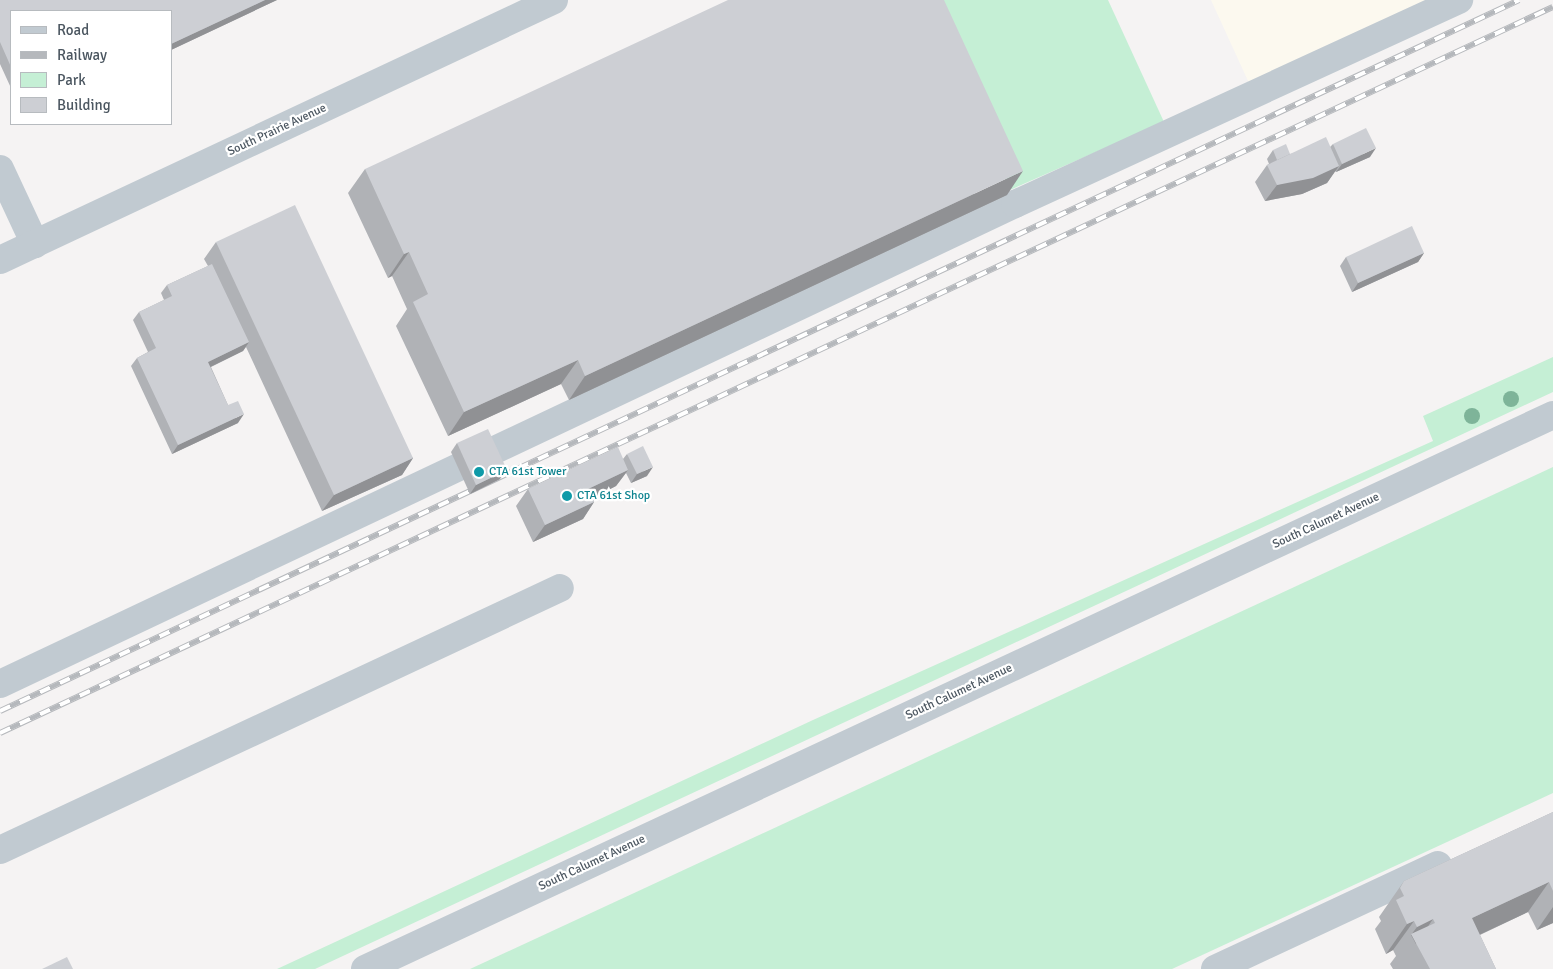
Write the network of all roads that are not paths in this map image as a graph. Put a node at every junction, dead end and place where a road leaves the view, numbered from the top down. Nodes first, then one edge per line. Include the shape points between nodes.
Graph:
1 (554, 0) edge
2 (1459, 0) edge
3 (0, 169) edge
4 (35, 244) junction
5 (0, 260) edge
6 (1553, 415) edge
7 (560, 588) dead end
8 (0, 684) edge
9 (0, 850) edge
10 (1464, 853) edge
11 (365, 969) edge
12 (1215, 969) edge

1 - 4 street, South Prairie Avenue
2 - 8 street via 1015,204
3 - 4 street
4 - 5 street, South Prairie Avenue
6 - 11 street, South Calumet Avenue
7 - 9 street
10 - 12 street

